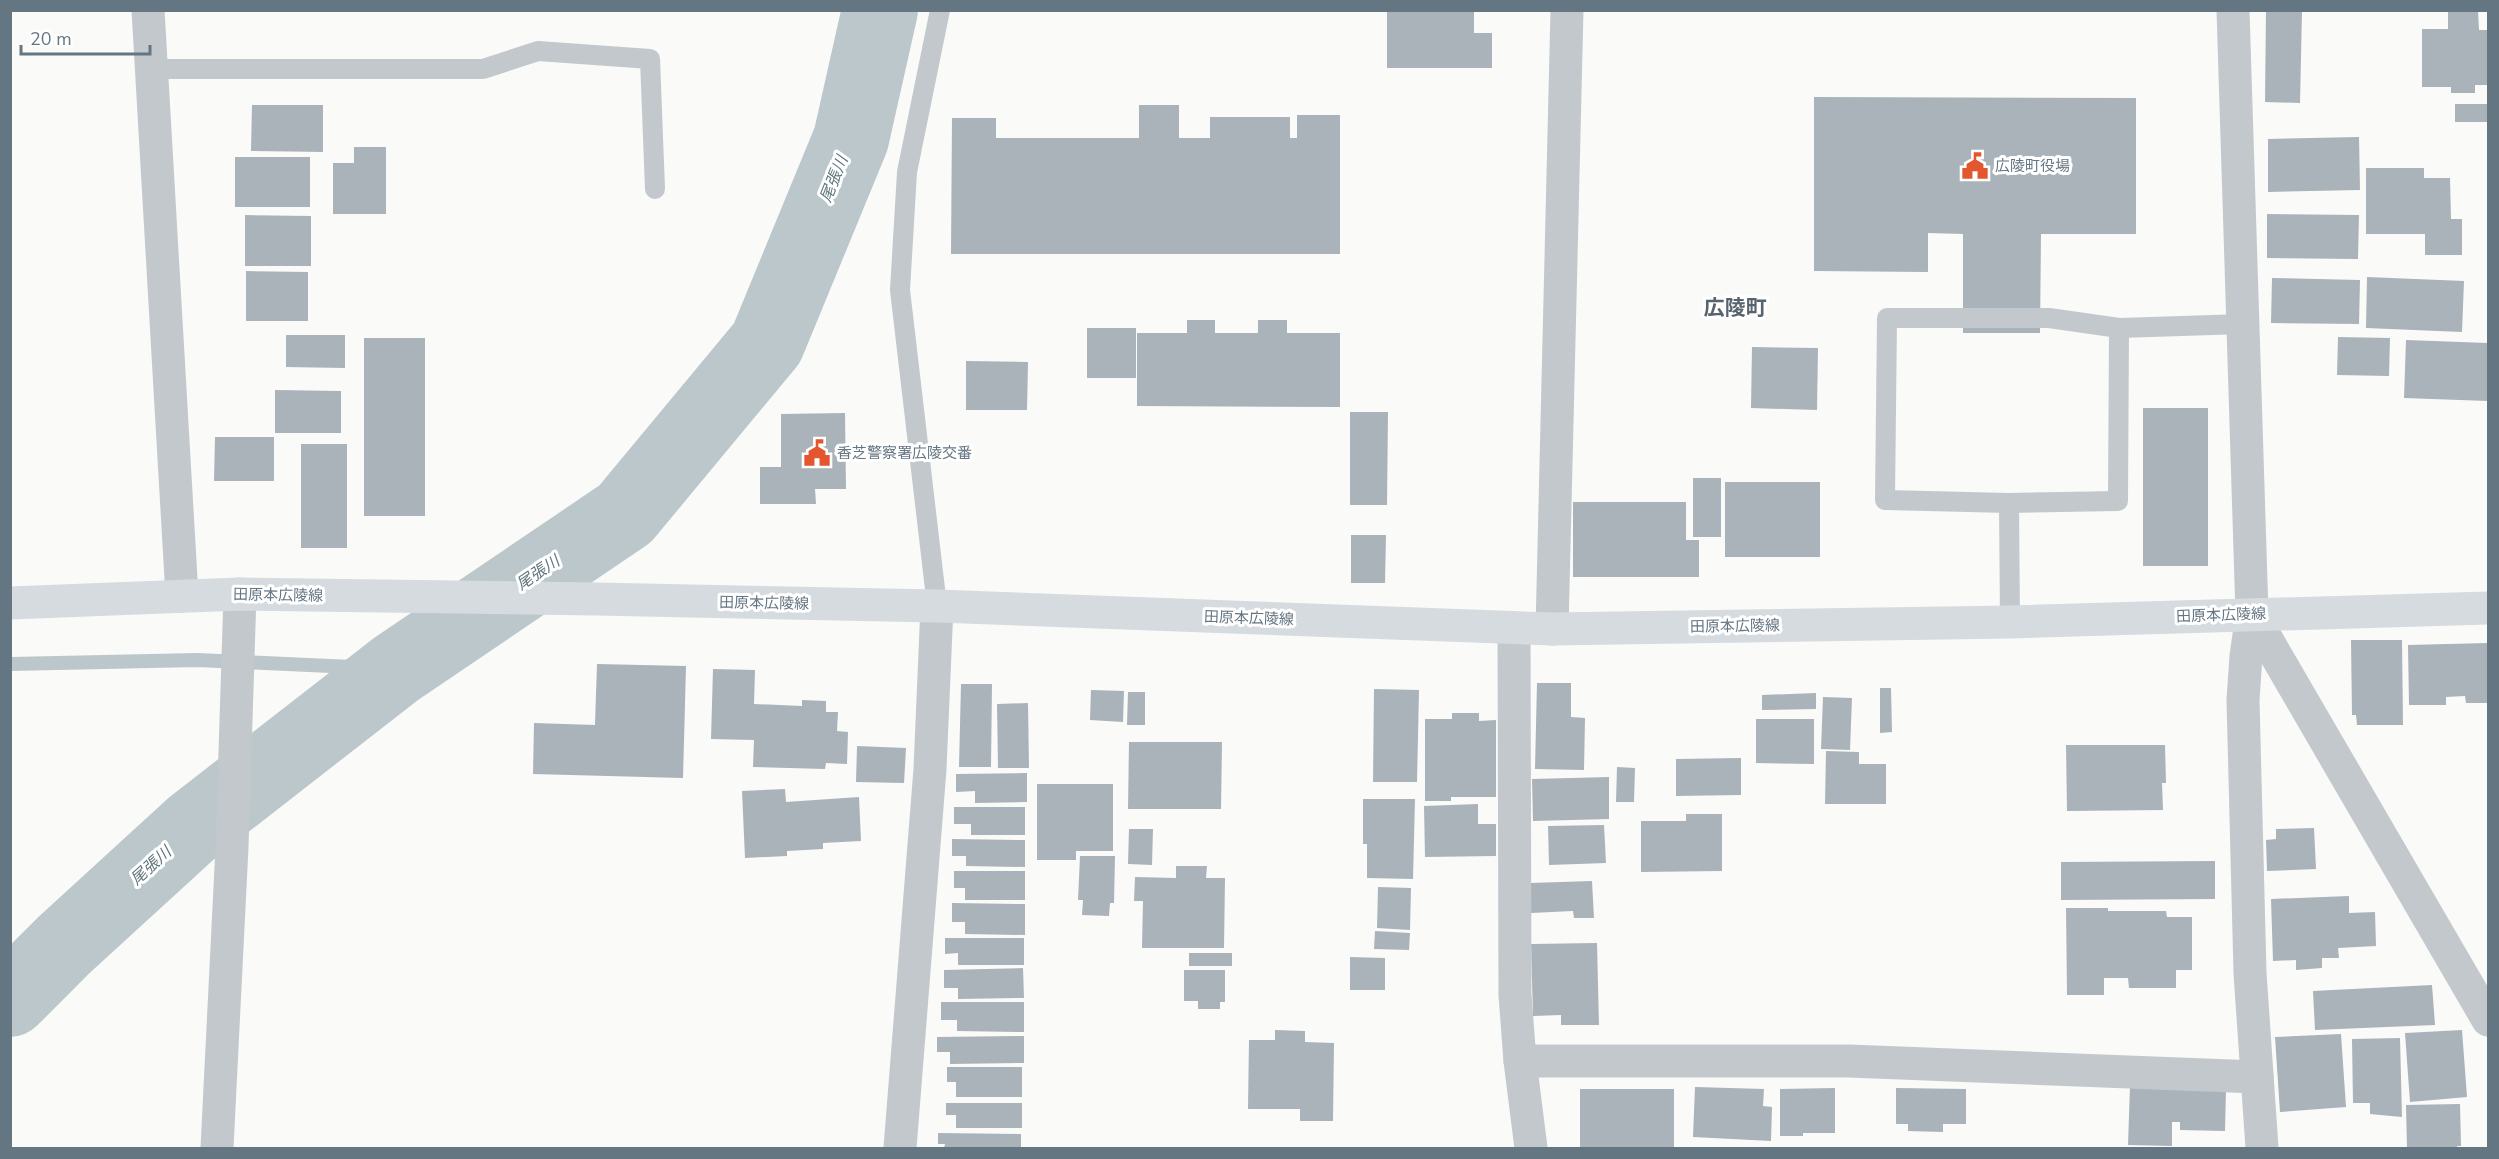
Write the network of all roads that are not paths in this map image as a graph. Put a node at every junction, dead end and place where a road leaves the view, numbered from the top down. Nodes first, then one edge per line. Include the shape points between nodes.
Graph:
1 (148, 10) edge
2 (940, 10) edge
3 (1567, 10) edge
4 (2233, 10) edge
5 (151, 69) junction
6 (654, 189) dead end
7 (2244, 324) junction
8 (2119, 328) junction
9 (2009, 503) junction
10 (240, 594) junction
11 (182, 596) junction
12 (10, 603) edge
13 (937, 606) junction
14 (2488, 608) edge
15 (2252, 614) junction
16 (2010, 622) junction
17 (1514, 628) junction
18 (1552, 629) junction
19 (2488, 1020) edge
20 (1520, 1061) junction
21 (2257, 1077) junction
22 (218, 1149) edge
23 (900, 1149) edge
24 (1531, 1149) edge
25 (2262, 1149) edge

1 - 5 street
2 - 13 lane via 908,172 900,290
3 - 18 street
4 - 7 street
5 - 6 lane via 483,69 538,51 650,59
5 - 11 street
7 - 8 lane
7 - 15 street
8 - 9 lane via 2118,501
8 - 9 lane via 2049,318 1887,318 1885,500
9 - 16 lane
10 - 11 main road, 田原本広陵線
10 - 13 main road, 田原本広陵線
10 - 22 street
11 - 12 main road, 田原本広陵線
13 - 17 main road, 田原本広陵線
13 - 23 street via 930,769
14 - 15 main road, 田原本広陵線
15 - 16 main road, 田原本広陵線
15 - 19 street
15 - 21 street via 2243,700 2247,916
16 - 18 main road, 田原本広陵線
17 - 18 main road, 田原本広陵線
17 - 20 street via 1515,995
20 - 21 street via 1849,1061
20 - 24 street
21 - 25 street

